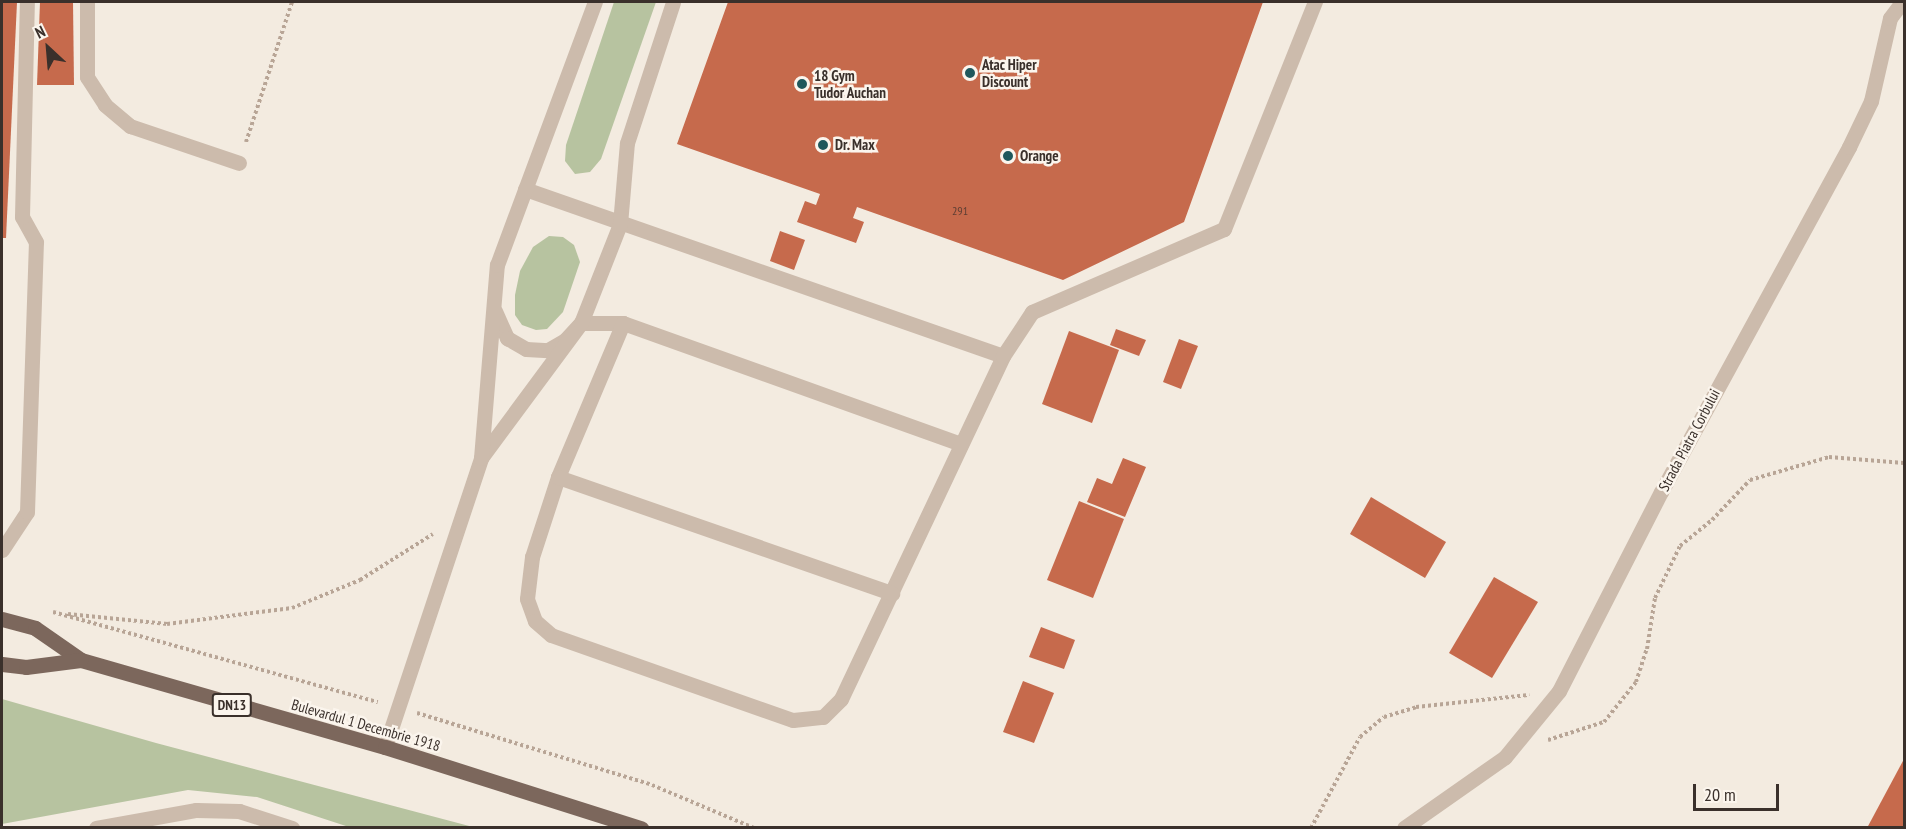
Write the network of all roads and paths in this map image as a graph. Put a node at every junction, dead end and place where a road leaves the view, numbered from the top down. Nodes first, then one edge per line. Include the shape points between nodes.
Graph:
1 (27, 2) edge
2 (87, 2) edge
3 (292, 2) edge
4 (595, 2) edge
5 (673, 2) edge
6 (1315, 2) edge
7 (1902, 2) edge
8 (239, 163) joint
9 (525, 189) junction
10 (620, 224) junction
11 (494, 297) junction
12 (581, 323) junction
13 (623, 323) junction
14 (1004, 356) junction
15 (961, 444) junction
16 (481, 458) junction
17 (1905, 463) edge
18 (558, 477) junction
19 (460, 517) junction
20 (2, 550) edge
21 (892, 593) junction
22 (2, 619) edge
23 (81, 660) junction
24 (2, 664) edge
25 (1559, 691) junction
26 (396, 707) junction
27 (385, 747) junction
28 (1505, 757) junction
29 (288, 827) edge
30 (96, 828) edge
31 (641, 828) edge
32 (754, 828) edge
33 (1311, 828) edge
34 (1404, 828) edge

1 - 20 street via 22,217 36,242 27,512
2 - 8 street via 87,77 105,105 130,126
3 - 8 path
4 - 9 street
5 - 10 street via 627,143
6 - 14 street via 1224,229 1032,312
7 - 25 street, Strada Piatra Corbului via 1890,18 1871,100 1849,147 1661,492
9 - 10 street
9 - 11 street via 497,265
10 - 12 street
10 - 14 street
11 - 12 street via 495,319 507,338 526,349 548,350 565,340
11 - 16 street
12 - 13 street
12 - 16 street
13 - 15 street
13 - 18 street
14 - 15 street
15 - 21 street
16 - 19 street
17 - 28 path via 1829,457 1750,480 1713,520 1680,546 1655,598 1647,649 1636,682 1604,722
18 - 21 street
18 - 21 street via 532,557 527,599 535,621 551,635 793,720 823,717 841,699
19 - 26 street
19 - 26 path via 360,580 292,608 167,624 52,612
22 - 23 main road, Bulevardul 1 Decembrie 1918 / DN13 via 35,628
23 - 24 main road, Bulevardul 1 Decembrie 1918 / DN13 via 27,667
23 - 27 main road, Bulevardul 1 Decembrie 1918 / DN13
25 - 28 street, Strada Piatra Corbului
25 - 33 path via 1416,707 1384,717 1360,737
26 - 27 street
26 - 32 path via 652,785
27 - 31 main road, Bulevardul 1 Decembrie 1918 / DN13
28 - 34 street, Strada Piatra Corbului
29 - 30 street via 239,811 196,810

